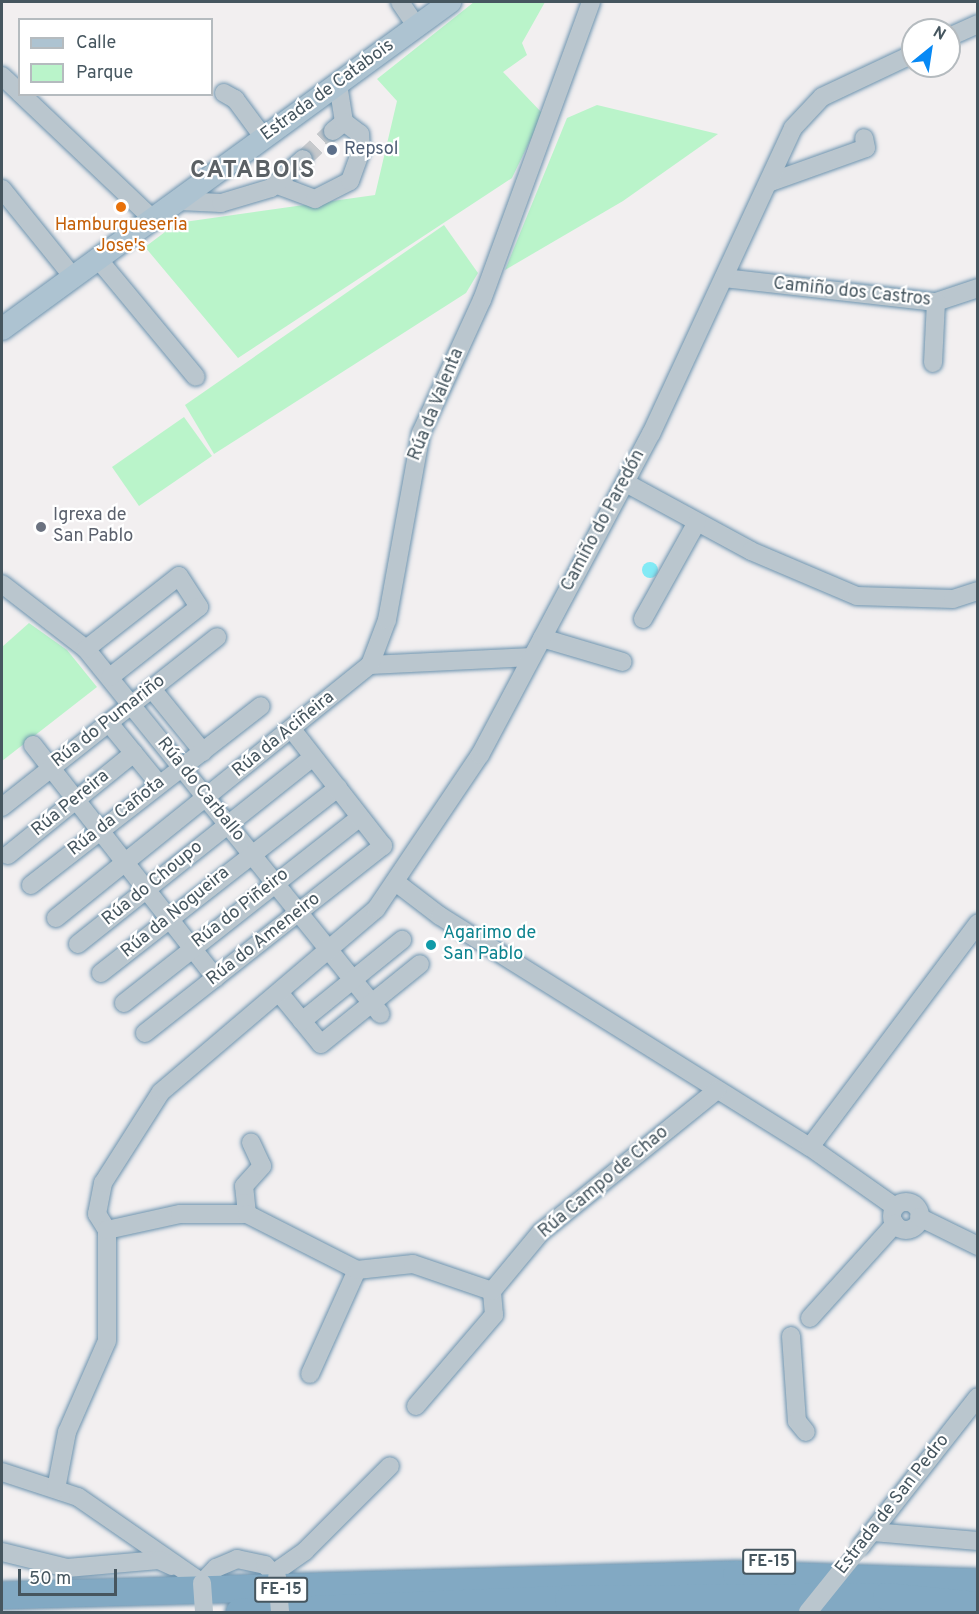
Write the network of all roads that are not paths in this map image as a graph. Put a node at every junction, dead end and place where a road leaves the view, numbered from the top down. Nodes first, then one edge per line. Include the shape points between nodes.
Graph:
1 (400, 2) edge
2 (450, 2) edge
3 (591, 2) edge
4 (978, 24) edge
5 (416, 26) junction
6 (961, 32) edge
7 (901, 60) edge
8 (2, 76) edge
9 (338, 83) junction
10 (18, 92) edge
11 (224, 93) dead end
12 (22, 96) edge
13 (264, 138) junction
14 (864, 138) dead end
15 (303, 159) tunnel mouth
16 (768, 183) junction
17 (275, 184) junction
18 (2, 189) edge
19 (179, 201) junction
20 (154, 220) junction
21 (98, 259) junction
22 (73, 277) junction
23 (724, 278) junction
24 (978, 288) edge
25 (936, 302) junction
26 (2, 329) edge
27 (933, 363) dead end
28 (196, 377) dead end
29 (626, 483) junction
30 (697, 522) junction
31 (2, 584) edge
32 (978, 591) edge
33 (643, 619) dead end
34 (217, 637) dead end
35 (542, 638) junction
36 (87, 649) junction
37 (532, 657) junction
38 (623, 662) dead end
39 (370, 665) junction
40 (110, 678) junction
41 (152, 689) junction
42 (133, 706) junction
43 (261, 706) dead end
44 (109, 723) junction
45 (292, 731) junction
46 (33, 745) dead end
47 (202, 752) junction
48 (134, 753) junction
49 (313, 757) junction
50 (180, 765) junction
51 (51, 768) junction
52 (159, 784) junction
53 (338, 788) junction
54 (206, 797) junction
55 (75, 800) junction
56 (2, 807) edge
57 (360, 817) junction
58 (228, 824) junction
59 (99, 831) junction
60 (251, 853) junction
61 (8, 855) dead end
62 (125, 863) junction
63 (274, 882) junction
64 (397, 883) junction
65 (31, 885) dead end
66 (146, 889) junction
67 (299, 913) junction
68 (56, 918) dead end
69 (169, 919) junction
70 (978, 923) edge
71 (402, 940) dead end
72 (78, 944) dead end
73 (192, 948) junction
74 (330, 953) junction
75 (420, 964) dead end
76 (101, 973) dead end
77 (216, 978) junction
78 (353, 980) junction
79 (280, 995) junction
80 (124, 1003) dead end
81 (376, 1009) junction
82 (302, 1021) junction
83 (145, 1033) dead end
84 (717, 1090) junction
85 (251, 1142) dead end
86 (810, 1147) junction
87 (247, 1214) junction
88 (895, 1215) junction
89 (107, 1230) junction
90 (978, 1246) edge
91 (357, 1270) junction
92 (492, 1291) junction
93 (810, 1318) dead end
94 (791, 1336) dead end
95 (310, 1374) dead end
96 (978, 1397) edge
97 (416, 1406) dead end
98 (806, 1432) dead end
99 (390, 1466) dead end
100 (2, 1472) edge
101 (56, 1489) junction
102 (873, 1532) junction
103 (978, 1541) edge
104 (2, 1552) edge
105 (181, 1560) junction
106 (978, 1568) edge
107 (275, 1575) junction
108 (207, 1577) junction
109 (2, 1579) edge
110 (978, 1582) edge
111 (564, 1589) junction
112 (177, 1594) junction
113 (2, 1595) edge
114 (978, 1605) edge
115 (204, 1612) edge
116 (239, 1612) edge
117 (280, 1612) edge
118 (808, 1612) edge
119 (831, 1612) edge

1 - 5 street
2 - 5 main road, Estrada de Catabois
3 - 39 street, Rúa da Valenta via 482,300 421,433 387,620
4 - 6 street
5 - 9 main road, Estrada de Catabois
7 - 16 street, Camiño do Paredón via 822,97 793,128
8 - 10 street
9 - 13 main road, Estrada de Catabois
9 - 17 street via 338,127 360,134 361,151 350,181 315,199
11 - 13 street via 235,99
12 - 20 street
13 - 19 main road, Estrada de Catabois
14 - 16 street via 866,148
15 - 17 street
16 - 23 street, Camiño do Paredón
17 - 19 street via 221,203
18 - 22 street
19 - 20 main road, Estrada de Catabois
20 - 21 main road, Estrada de Catabois
21 - 22 main road, Estrada de Catabois
21 - 28 street
22 - 26 main road, Estrada de Catabois
23 - 25 street, Camiño dos Castros
23 - 29 street, Camiño do Paredón
24 - 25 street, Camiño dos Castros
25 - 27 street
29 - 30 street
29 - 35 street, Camiño do Paredón
30 - 32 street via 857,596 953,599
30 - 33 street
31 - 36 street, Rúa do Carballo
34 - 41 street, Rúa do Pumariño
35 - 37 street, Camiño do Paredón
35 - 38 street
36 - 40 street, Rúa do Carballo
36 - 40 street via 178,576 199,607
37 - 39 street
37 - 64 street, Camiño do Paredón via 480,755
39 - 45 street, Rúa da Aciñeira
40 - 42 street, Rúa do Carballo
41 - 42 street, Rúa do Pumariño
41 - 47 street
42 - 44 street, Rúa do Pumariño
42 - 50 street, Rúa do Carballo
43 - 47 street, Rúa da Cañota
44 - 48 street, Rúa do Carballo
44 - 51 street, Rúa do Pumariño
45 - 49 street
45 - 54 street, Rúa da Aciñeira
46 - 51 street
47 - 50 street, Rúa da Cañota
48 - 52 street, Rúa do Carballo
48 - 55 street, Rúa Pereira
49 - 53 street
49 - 58 street, Rúa do Choupo
50 - 52 street, Rúa da Cañota
50 - 54 street, Rúa do Carballo
51 - 55 street
51 - 56 street, Rúa do Pumariño
52 - 59 street, Rúa da Cañota
53 - 57 street
53 - 60 street, Rúa da Nogueira
54 - 58 street, Rúa do Carballo
54 - 62 street, Rúa da Aciñeira
55 - 59 street
55 - 61 street, Rúa Pereira
57 - 63 street, Rúa do Piñeiro
57 - 67 street, Rúa do Ameneiro via 383,846
58 - 60 street, Rúa do Carballo
58 - 66 street, Rúa do Choupo
59 - 62 street
59 - 65 street, Rúa da Cañota
60 - 63 street, Rúa do Carballo
60 - 69 street, Rúa da Nogueira
62 - 66 street
62 - 68 street, Rúa da Aciñeira
63 - 67 street, Rúa do Carballo
63 - 73 street, Rúa do Piñeiro
64 - 74 street, Camiño do Paredón
64 - 84 street via 440,916
66 - 69 street
66 - 72 street, Rúa do Choupo
67 - 74 street, Rúa do Carballo
67 - 77 street, Rúa do Ameneiro
69 - 73 street
69 - 76 street, Rúa da Nogueira
70 - 86 street
71 - 78 street
73 - 77 street
73 - 80 street, Rúa do Piñeiro
74 - 78 street, Rúa do Carballo
74 - 79 street, Camiño do Paredón
75 - 81 street
77 - 83 street, Rúa do Ameneiro
78 - 81 street, Rúa do Carballo
78 - 82 street
79 - 82 street
79 - 89 street, Camiño do Paredón via 161,1092 103,1183 97,1214
81 - 82 street via 321,1044
84 - 86 street
84 - 92 street, Rúa Campo de Chao via 541,1232
85 - 87 street via 262,1159 244,1186
86 - 88 street
87 - 89 street via 180,1214
87 - 91 street
88 - 90 street via 911,1203 920,1217
88 - 93 street
89 - 101 street via 107,1341 67,1432
91 - 92 street via 413,1264
91 - 95 street
92 - 97 street via 494,1315
94 - 98 street via 797,1421
96 - 102 street, Estrada de San Pedro
99 - 107 street via 305,1551
100 - 101 street
101 - 105 street via 78,1497
102 - 103 street
102 - 118 street, Estrada de San Pedro, bridge
104 - 105 street via 67,1568 159,1560 171,1567
105 - 108 street
106 - 111 highway, FE-15 via 814,1559 609,1570
107 - 108 street via 247,1559
107 - 117 street, bridge
108 - 115 street, bridge
109 - 112 highway via 138,1583
110 - 111 highway via 736,1574
111 - 112 highway, FE-15
111 - 114 highway via 886,1596
111 - 116 highway, FE-15
111 - 119 highway, FE-15
112 - 113 highway, FE-15

